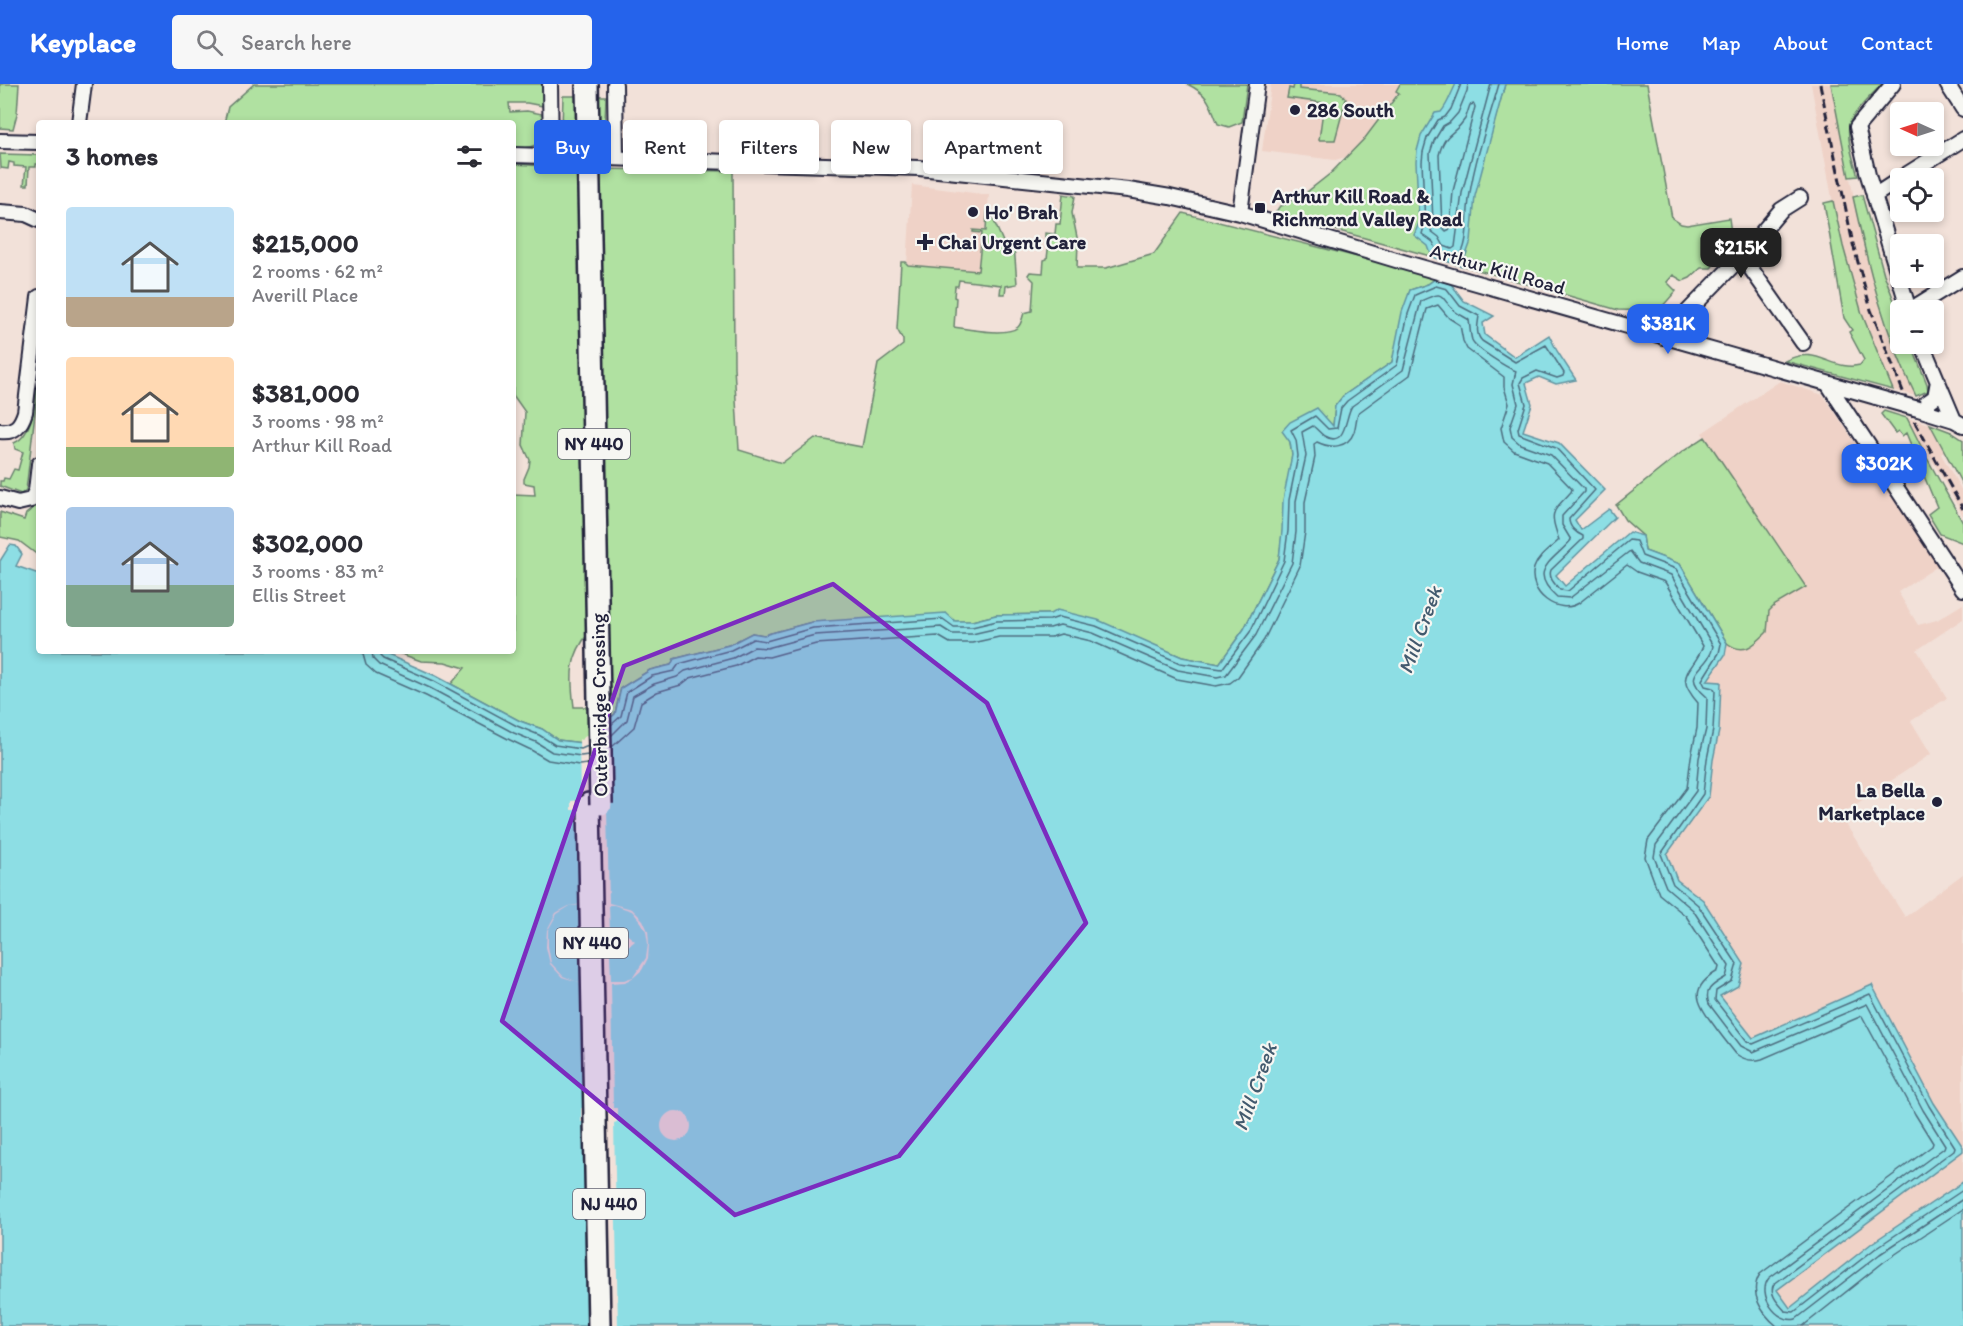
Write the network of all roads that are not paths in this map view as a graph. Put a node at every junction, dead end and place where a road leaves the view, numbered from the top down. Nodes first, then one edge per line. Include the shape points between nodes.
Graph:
1 (84, 84) edge
2 (550, 84) edge
3 (574, 84) edge
4 (587, 84) edge
5 (615, 84) edge
6 (1257, 84) edge
7 (1893, 84) edge
8 (1947, 84) edge
9 (1963, 109) edge
10 (79, 120) edge
11 (550, 120) edge
12 (1963, 139) edge
13 (0, 141) edge
14 (36, 142) edge
15 (516, 155) edge
16 (534, 156) edge
17 (611, 158) edge
18 (616, 158) junction
19 (1918, 168) edge
20 (1890, 186) edge
21 (1874, 196) junction
22 (1800, 198) dead end
23 (0, 212) edge
24 (1240, 213) junction
25 (36, 219) edge
26 (1742, 256) junction
27 (1963, 277) edge
28 (1906, 300) edge
29 (1925, 300) edge
30 (36, 322) edge
31 (1663, 337) junction
32 (1803, 343) dead end
33 (1927, 354) edge
34 (1938, 381) junction
35 (1828, 384) junction
36 (1918, 409) junction
37 (1960, 423) edge
38 (0, 431) edge
39 (36, 491) edge
40 (4, 500) edge
41 (1963, 589) edge
42 (601, 1082) junction
43 (599, 1326) edge
44 (612, 1326) edge

1 - 10 street
2 - 11 street
3 - 42 highway, Outerbridge Crossing / NY 440
4 - 42 highway, Outerbridge Crossing / NY 440, bridge
5 - 18 street
6 - 24 street
7 - 21 street via 1858,124
8 - 9 street
12 - 19 street
13 - 14 street
15 - 16 street, Arthur Kill Road
17 - 18 street, Arthur Kill Road
18 - 24 street, Arthur Kill Road via 978,173 1128,190
20 - 21 street
21 - 28 street
22 - 26 street via 1781,210
23 - 25 street
24 - 31 street, Arthur Kill Road
26 - 31 street
26 - 32 street
27 - 29 street
30 - 38 street via 22,422 8,432
31 - 35 street, Arthur Kill Road
33 - 34 street
34 - 36 street via 1935,397
34 - 37 street
35 - 36 street, Arthur Kill Road, bridge
35 - 41 street
36 - 37 street, Arthur Kill Road
39 - 40 street via 31,500
42 - 43 highway, Outerbridge Crossing / NJ 440
42 - 44 highway, Outerbridge Crossing / NJ 440

